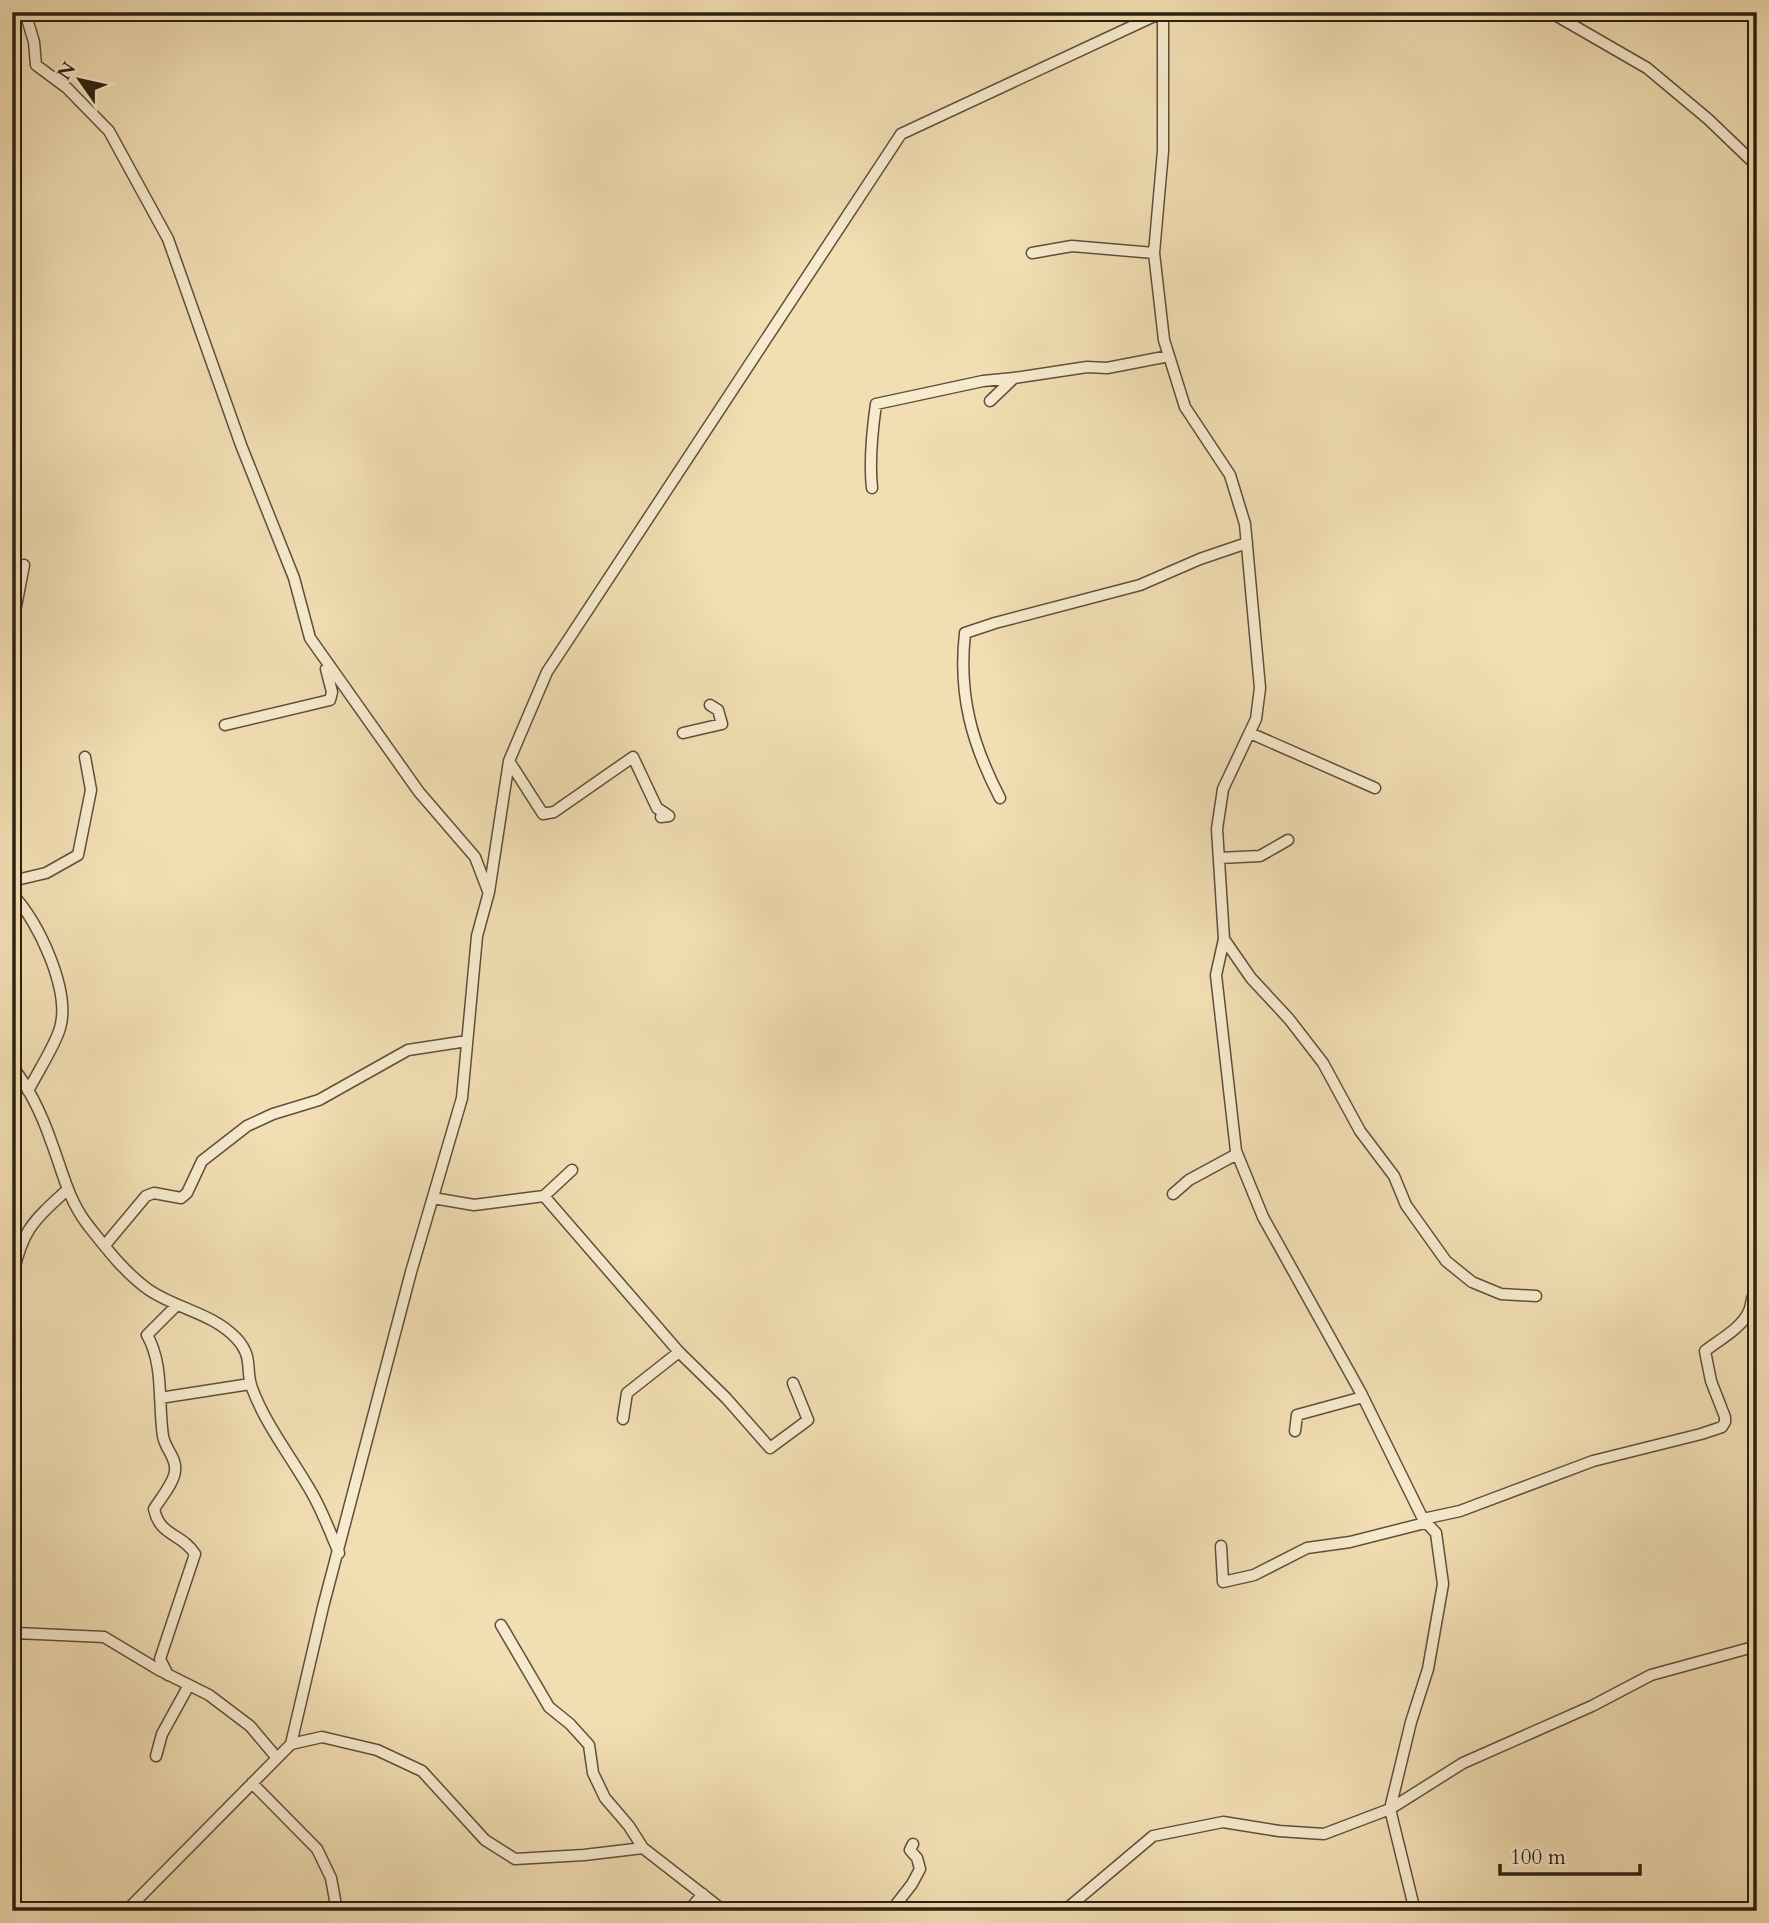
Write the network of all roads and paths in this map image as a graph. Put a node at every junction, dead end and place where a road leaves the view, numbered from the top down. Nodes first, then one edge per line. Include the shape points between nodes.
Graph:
1 (25, 12) edge
2 (1163, 12) edge
3 (1550, 12) edge
4 (1757, 166) edge
5 (1032, 253) dead end
6 (1154, 253) junction
7 (1169, 356) junction
8 (1014, 378) junction
9 (990, 401) dead end
10 (872, 488) dead end
11 (1247, 543) junction
12 (24, 565) dead end
13 (12, 627) edge
14 (310, 638) junction
15 (710, 705) dead end
16 (225, 725) dead end
17 (683, 733) dead end
18 (1250, 733) junction
19 (85, 757) dead end
20 (509, 761) junction
21 (1375, 788) dead end
22 (1000, 799) dead end
23 (662, 817) dead end
24 (1288, 840) dead end
25 (1219, 858) junction
26 (12, 881) edge
27 (489, 892) junction
28 (12, 894) edge
29 (1224, 939) junction
30 (467, 1041) junction
31 (12, 1066) edge
32 (29, 1091) junction
33 (1237, 1154) junction
34 (572, 1170) dead end
35 (68, 1189) junction
36 (1173, 1194) dead end
37 (544, 1196) junction
38 (433, 1198) junction
39 (105, 1245) junction
40 (12, 1279) edge
41 (1757, 1290) edge
42 (1536, 1296) dead end
43 (177, 1305) junction
44 (679, 1352) junction
45 (793, 1383) dead end
46 (250, 1384) junction
47 (1363, 1397) junction
48 (160, 1398) junction
49 (623, 1419) dead end
50 (1295, 1431) dead end
51 (1424, 1521) junction
52 (1221, 1546) dead end
53 (339, 1553) junction
54 (12, 1603) edge
55 (501, 1625) dead end
56 (16, 1633) junction
57 (1757, 1646) edge
58 (13, 1649) edge
59 (12, 1664) edge
60 (168, 1675) junction
61 (189, 1685) junction
62 (291, 1744) junction
63 (156, 1756) dead end
64 (277, 1758) junction
65 (252, 1783) junction
66 (1390, 1809) junction
67 (913, 1844) dead end
68 (643, 1848) junction
69 (703, 1894) junction
70 (126, 1911) edge
71 (337, 1911) edge
72 (688, 1911) edge
73 (724, 1911) edge
74 (891, 1911) edge
75 (1064, 1911) edge
76 (1415, 1911) edge

1 - 14 street via 36,65 110,131 168,239 294,578
2 - 6 street via 1163,150
2 - 20 street via 901,134 547,672
3 - 4 street via 1647,68
5 - 6 street via 1072,246
6 - 7 street
7 - 8 street
7 - 11 street via 1185,407 1230,475
8 - 9 street
8 - 10 street via 876,404 869,465
11 - 18 street via 1260,688
11 - 22 street via 1140,585 965,633 966,708 983,765
12 - 13 street
14 - 16 street via 329,676 330,700
14 - 27 street via 419,792 475,857
15 - 17 street via 718,710 722,724
18 - 21 street
18 - 25 street via 1223,789 1217,829
19 - 26 street via 91,790 78,855 46,873
20 - 23 street via 544,814 554,812 633,757 657,808 669,816
20 - 27 street
24 - 25 street via 1260,856
25 - 29 street
27 - 30 street via 477,936
28 - 32 street via 32,920 55,972 63,1004 60,1028
29 - 33 street via 1216,975
29 - 42 street via 1323,1063 1360,1130 1394,1176 1406,1205 1446,1261 1472,1282 1501,1294
30 - 38 street via 462,1098
30 - 39 street via 408,1050 319,1100 247,1126 202,1161 187,1193 181,1198 146,1196
31 - 32 street
32 - 35 street
33 - 36 street
33 - 47 street via 1263,1217
34 - 37 street
35 - 39 street via 85,1222
35 - 40 street via 34,1220 19,1250
37 - 38 street via 474,1205
37 - 44 street
38 - 53 street
39 - 43 street via 149,1290
41 - 51 street via 1739,1324 1705,1351 1726,1422 1722,1427 1593,1461
43 - 46 street via 197,1312 237,1339 247,1353
43 - 48 street via 147,1335
44 - 45 street via 770,1448 808,1420
44 - 49 street via 627,1393
46 - 48 street
46 - 53 street via 314,1497
47 - 50 street via 1297,1415
47 - 51 street
48 - 60 street via 165,1447 174,1460 175,1473 154,1509 157,1522 167,1533 188,1544 195,1554 160,1659
51 - 52 street via 1350,1542 1307,1548 1254,1575 1223,1583
51 - 66 street via 1436,1532 1443,1584 1428,1669
53 - 62 street
54 - 56 street
55 - 68 street via 549,1707 589,1745 593,1773 605,1798
56 - 58 street
56 - 60 street via 104,1637
57 - 66 street via 1651,1675 1463,1763
58 - 59 street
60 - 61 street
61 - 63 street via 162,1734
61 - 64 street via 250,1726
62 - 64 street
62 - 68 street via 323,1737 377,1750 422,1771 485,1840 515,1858
64 - 65 street
65 - 70 street
65 - 71 street via 317,1849 331,1878
66 - 75 street via 1324,1834 1223,1822 1153,1836
66 - 76 street
67 - 74 street via 910,1850 920,1869
68 - 69 street
69 - 72 street
69 - 73 street

